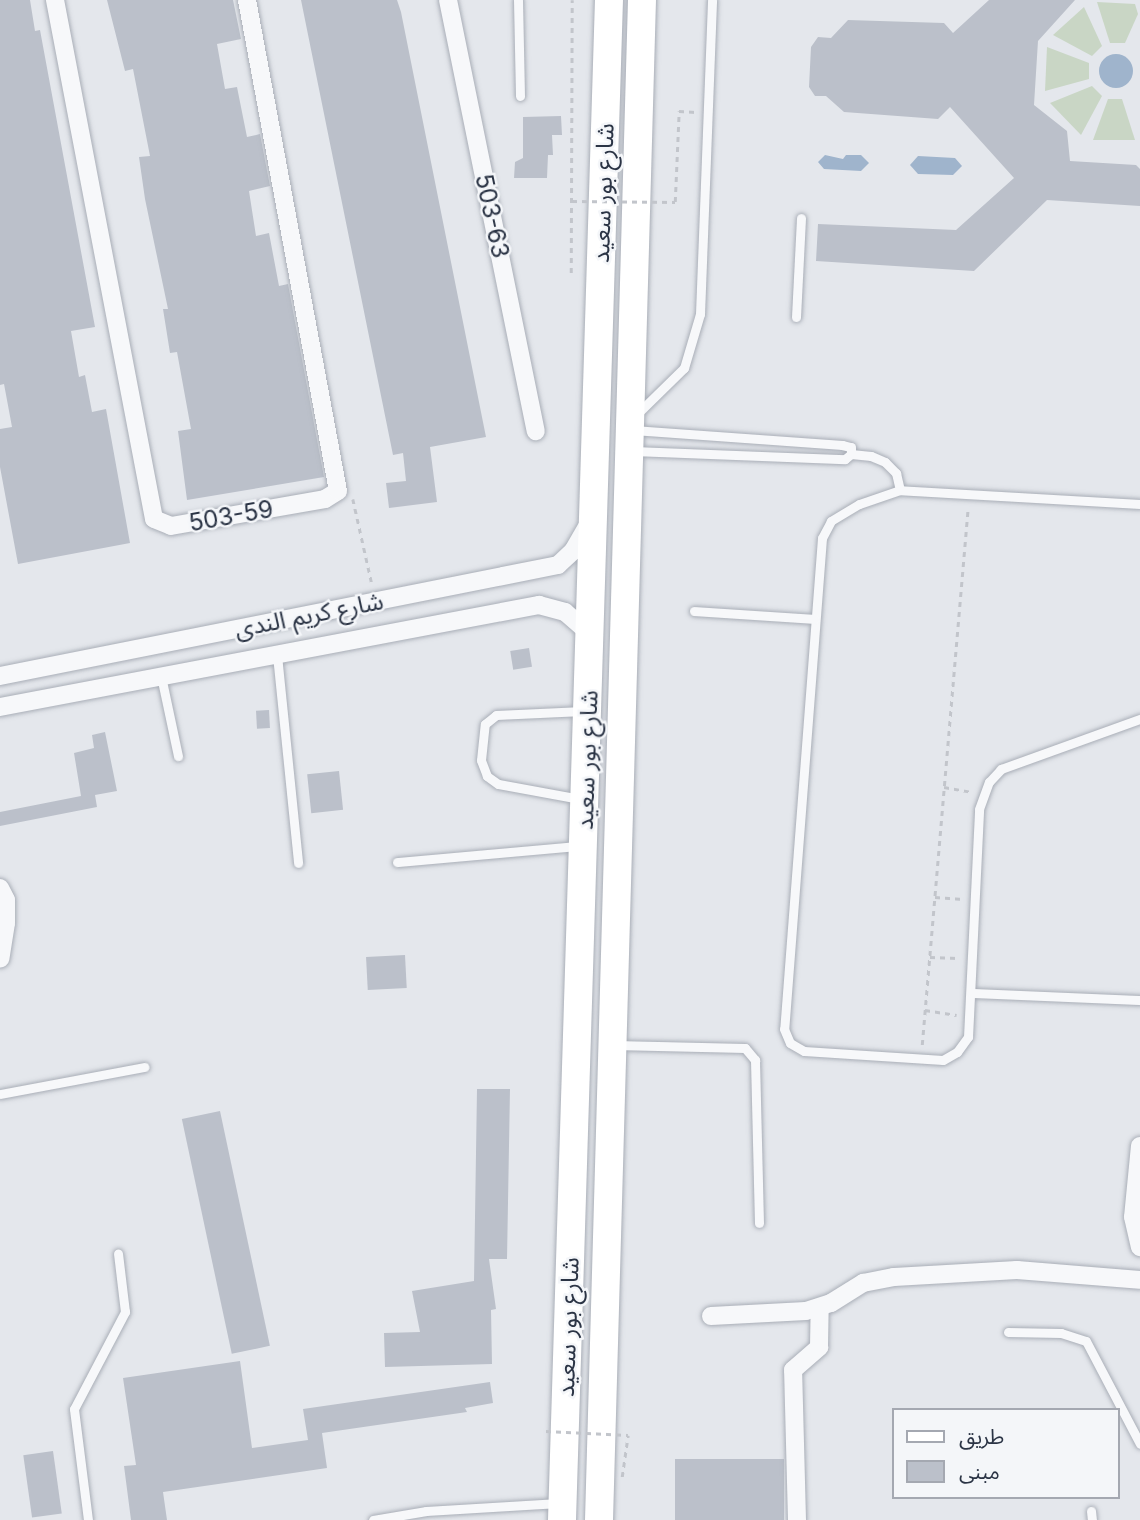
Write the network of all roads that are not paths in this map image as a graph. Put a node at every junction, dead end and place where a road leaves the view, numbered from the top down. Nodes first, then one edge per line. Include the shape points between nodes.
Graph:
1 (55, 0) edge
2 (247, 0) edge
3 (448, 0) edge
4 (518, 0) edge
5 (609, 0) edge
6 (642, 0) edge
7 (712, 0) edge
8 (520, 96) dead end
9 (801, 218) dead end
10 (796, 317) dead end
11 (536, 431) dead end
12 (679, 433) junction
13 (631, 434) junction
14 (677, 451) junction
15 (851, 454) junction
16 (900, 490) junction
17 (1140, 504) edge
18 (593, 516) junction
19 (694, 611) dead end
20 (815, 619) junction
21 (591, 635) junction
22 (277, 655) junction
23 (49, 668) junction
24 (0, 676) edge
25 (161, 676) junction
26 (54, 695) junction
27 (0, 707) edge
28 (588, 710) junction
29 (1140, 719) edge
30 (178, 756) dead end
31 (585, 800) junction
32 (584, 845) junction
33 (397, 862) dead end
34 (298, 863) dead end
35 (0, 888) edge
36 (0, 959) edge
37 (972, 993) junction
38 (1140, 1000) edge
39 (613, 1045) junction
40 (144, 1067) dead end
41 (0, 1094) edge
42 (1140, 1146) edge
43 (758, 1223) dead end
44 (1140, 1247) edge
45 (118, 1253) dead end
46 (1140, 1280) edge
47 (820, 1308) junction
48 (711, 1316) dead end
49 (1008, 1332) dead end
50 (1140, 1444) edge
51 (562, 1511) edge
52 (88, 1520) edge
53 (373, 1520) edge
54 (598, 1520) edge
55 (797, 1520) edge

1 - 2 street, 503-59 via 154,519 171,526 325,499 338,491
3 - 11 street, 503-63
4 - 8 lane
5 - 18 main road, شارع بور سعيد
6 - 13 main road, شارع بور سعيد
7 - 13 lane via 700,314 684,368
9 - 10 lane
12 - 13 lane
12 - 14 lane
12 - 15 lane via 842,445 851,447
13 - 14 lane
13 - 39 main road, شارع بور سعيد
14 - 15 lane via 845,459
15 - 16 lane via 885,461 896,473
16 - 17 lane
16 - 20 lane via 859,503 831,521 821,538
18 - 21 main road, شارع بور سعيد
18 - 23 street, شارع كريم الندى via 573,551 558,565
19 - 20 lane
20 - 37 lane via 784,1029 790,1042 804,1051 943,1060 957,1052 968,1037
21 - 22 street, شارع كريم الندى via 565,612 539,605
21 - 28 main road, شارع بور سعيد
22 - 25 street, شارع كريم الندى
22 - 34 lane
23 - 24 street, شارع كريم الندى
23 - 26 street
25 - 26 street, شارع كريم الندى
25 - 30 lane
26 - 27 street, شارع كريم الندى
28 - 31 main road, شارع بور سعيد
28 - 31 lane via 496,715 485,724 481,760 487,776 498,784
29 - 37 lane via 1001,769 984,794 979,809
31 - 32 main road, شارع بور سعيد
32 - 33 lane
32 - 51 main road, شارع بور سعيد
35 - 36 street via 6,900
37 - 38 lane
39 - 43 lane via 746,1048 755,1060
39 - 54 main road, شارع بور سعيد
40 - 41 lane
42 - 44 street via 1133,1217
45 - 52 lane via 125,1312 74,1409
46 - 47 street via 1017,1270 894,1277 863,1283
47 - 48 street
47 - 55 street via 819,1348 793,1370
49 - 50 lane via 1061,1333 1086,1341
51 - 53 lane via 426,1511

